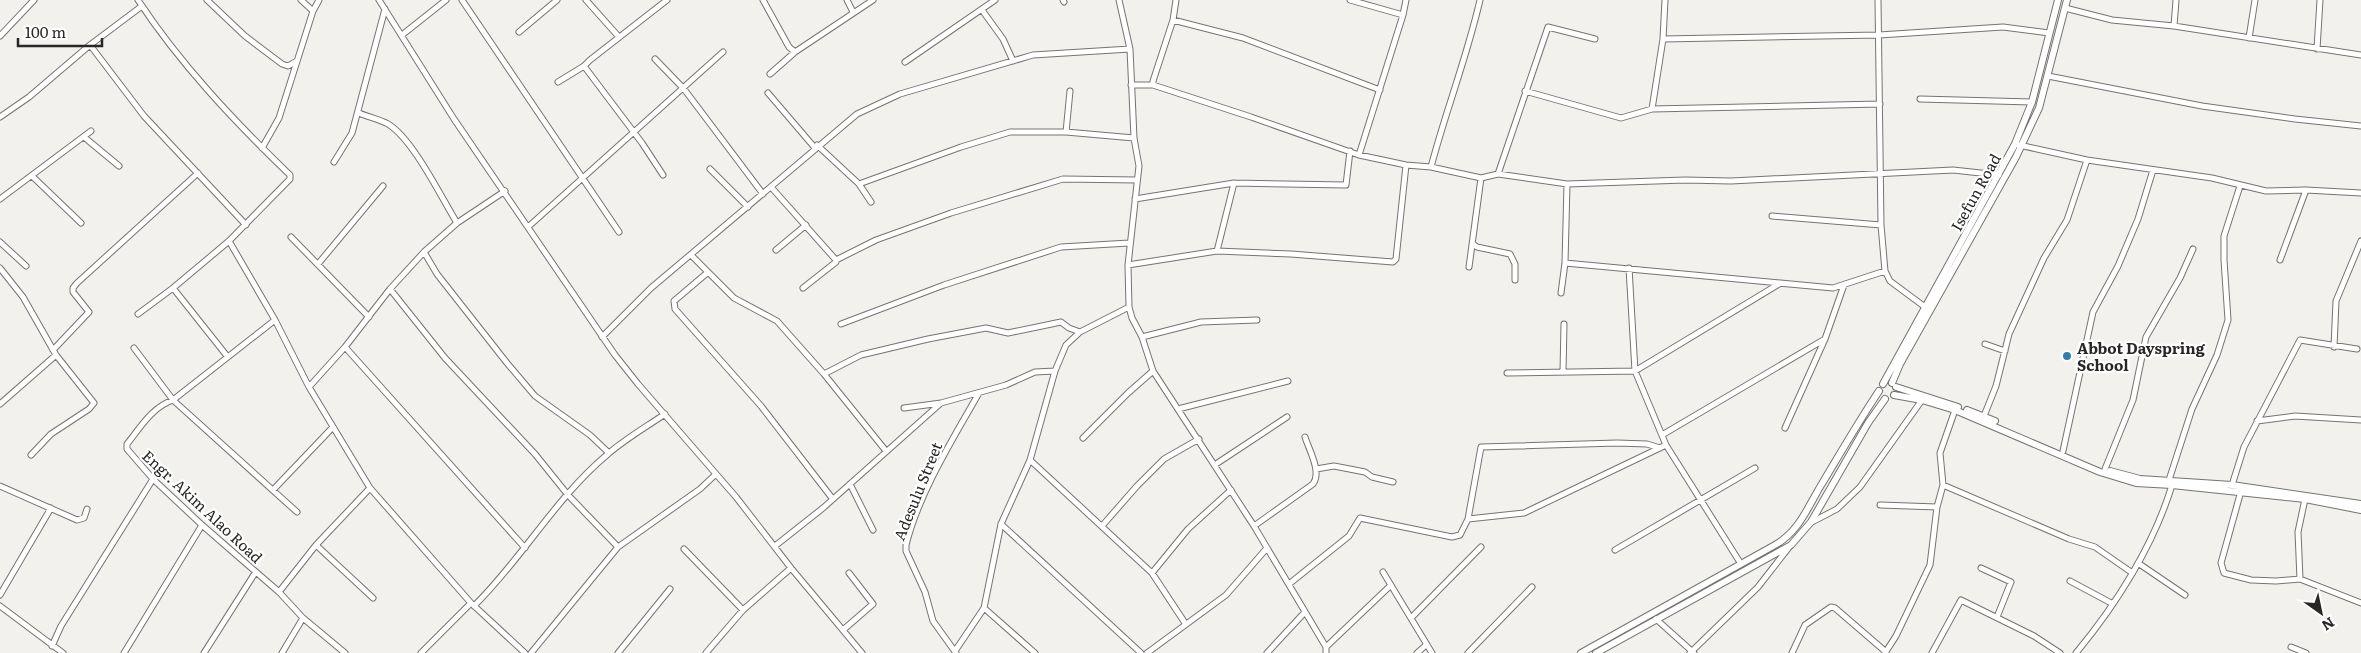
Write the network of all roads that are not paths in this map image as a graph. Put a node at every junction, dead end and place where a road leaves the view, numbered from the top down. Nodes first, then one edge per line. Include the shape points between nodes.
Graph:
1 (34, 0) edge
2 (138, 0) edge
3 (207, 0) edge
4 (302, 0) edge
5 (319, 0) edge
6 (446, 0) edge
7 (462, 0) edge
8 (557, 0) edge
9 (586, 0) edge
10 (667, 0) edge
11 (763, 0) edge
12 (847, 0) edge
13 (873, 0) edge
14 (995, 0) edge
15 (1119, 0) edge
16 (1176, 0) edge
17 (1350, 0) edge
18 (1406, 0) edge
19 (1480, 0) edge
20 (1665, 0) edge
21 (1878, 0) edge
22 (2058, 0) edge
23 (2067, 0) edge
24 (2176, 0) edge
25 (2255, 0) edge
26 (2320, 0) edge
27 (383, 3) edge
28 (142, 6) junction
29 (2065, 8) junction
30 (982, 10) junction
31 (313, 11) junction
32 (853, 12) junction
33 (1403, 15) junction
34 (1173, 20) junction
35 (2174, 26) junction
36 (520, 32) dead end
37 (2050, 33) junction
38 (402, 35) junction
39 (0, 36) edge
40 (1879, 36) junction
41 (619, 38) junction
42 (1595, 38) dead end
43 (2249, 38) junction
44 (1663, 39) junction
45 (90, 45) junction
46 (1130, 49) junction
47 (2317, 49) junction
48 (724, 52) dead end
49 (794, 52) junction
50 (2361, 55) edge
51 (655, 59) dead end
52 (298, 60) junction
53 (1013, 61) junction
54 (905, 62) dead end
55 (584, 66) junction
56 (770, 74) dead end
57 (2048, 76) junction
58 (558, 82) dead end
59 (1131, 84) junction
60 (1153, 85) junction
61 (684, 89) junction
62 (1380, 90) junction
63 (1525, 90) junction
64 (1070, 91) dead end
65 (768, 93) dead end
66 (1920, 99) dead end
67 (2032, 102) junction
68 (1880, 104) junction
69 (1652, 109) junction
70 (358, 113) junction
71 (0, 117) edge
72 (2361, 126) edge
73 (91, 131) dead end
74 (1066, 132) junction
75 (634, 133) junction
76 (84, 137) junction
77 (1134, 138) junction
78 (2018, 145) junction
79 (816, 146) junction
80 (262, 148) junction
81 (1350, 152) junction
82 (1359, 155) junction
83 (2087, 160) junction
84 (334, 162) dead end
85 (1406, 165) junction
86 (119, 166) dead end
87 (1430, 167) junction
88 (710, 169) dead end
89 (2153, 170) junction
90 (1882, 172) junction
91 (198, 173) junction
92 (1498, 174) junction
93 (1999, 174) junction
94 (663, 175) dead end
95 (32, 176) junction
96 (1481, 178) junction
97 (582, 180) junction
98 (1137, 180) junction
99 (1234, 182) junction
100 (859, 184) junction
101 (1567, 184) junction
102 (383, 186) dead end
103 (2240, 186) junction
104 (771, 187) junction
105 (2306, 190) junction
106 (505, 191) junction
107 (2361, 193) edge
108 (763, 194) junction
109 (0, 199) edge
110 (1135, 199) junction
111 (871, 202) dead end
112 (748, 207) junction
113 (1772, 216) dead end
114 (81, 223) dead end
115 (457, 223) junction
116 (246, 225) junction
117 (806, 225) junction
118 (1881, 225) junction
119 (528, 227) junction
120 (619, 232) dead end
121 (291, 237) dead end
122 (229, 241) junction
123 (2361, 241) edge
124 (0, 242) edge
125 (1130, 243) junction
126 (1473, 244) junction
127 (2193, 249) dead end
128 (776, 250) dead end
129 (1217, 251) junction
130 (424, 252) junction
131 (691, 255) junction
132 (836, 260) junction
133 (2280, 260) dead end
134 (1565, 263) junction
135 (318, 264) junction
136 (1128, 265) junction
137 (26, 266) dead end
138 (1469, 267) dead end
139 (0, 268) edge
140 (1630, 268) junction
141 (1885, 271) junction
142 (708, 273) junction
143 (1515, 280) dead end
144 (1779, 283) junction
145 (1844, 285) junction
146 (173, 288) junction
147 (803, 288) dead end
148 (390, 289) junction
149 (1561, 294) dead end
150 (1129, 306) junction
151 (1925, 306) junction
152 (138, 314) dead end
153 (369, 317) junction
154 (275, 320) junction
155 (1257, 320) dead end
156 (841, 324) dead end
157 (1564, 324) dead end
158 (1080, 332) junction
159 (602, 337) junction
160 (1142, 337) junction
161 (1824, 339) junction
162 (1985, 344) dead end
163 (345, 347) junction
164 (2334, 347) junction
165 (134, 348) dead end
166 (2357, 349) dead end
167 (53, 350) junction
168 (2005, 352) junction
169 (56, 356) junction
170 (227, 356) junction
171 (1635, 370) junction
172 (1153, 371) junction
173 (1055, 372) junction
174 (1563, 372) junction
175 (1507, 373) dead end
176 (824, 374) junction
177 (1288, 381) dead end
178 (1883, 384) junction
179 (1894, 385) junction
180 (309, 387) junction
181 (1879, 391) junction
182 (979, 393) junction
183 (0, 394) edge
184 (1894, 395) junction
185 (1885, 399) junction
186 (172, 400) junction
187 (1922, 400) junction
188 (2, 402) edge
189 (941, 402) junction
190 (904, 408) dead end
191 (1178, 409) junction
192 (1955, 410) junction
193 (664, 414) junction
194 (1984, 416) junction
195 (1287, 417) dead end
196 (2361, 420) edge
197 (2257, 421) junction
198 (333, 427) junction
199 (1784, 428) dead end
200 (1662, 435) junction
201 (1305, 437) dead end
202 (1083, 438) dead end
203 (1199, 439) junction
204 (1666, 445) junction
205 (1660, 448) junction
206 (886, 451) junction
207 (2063, 451) junction
208 (608, 453) junction
209 (31, 455) dead end
210 (1030, 460) junction
211 (1216, 464) junction
212 (1755, 468) dead end
213 (1316, 469) junction
214 (2106, 469) junction
215 (716, 474) junction
216 (154, 479) junction
217 (1393, 482) dead end
218 (2171, 482) junction
219 (850, 484) junction
220 (1943, 485) junction
221 (2232, 485) junction
222 (0, 486) edge
223 (370, 488) junction
224 (273, 490) junction
225 (1231, 490) junction
226 (2241, 491) junction
227 (568, 495) junction
228 (832, 498) junction
229 (2305, 499) junction
230 (1701, 502) junction
231 (2361, 504) edge
232 (1880, 506) dead end
233 (1937, 507) junction
234 (50, 508) junction
235 (87, 509) dead end
236 (2361, 510) edge
237 (297, 512) dead end
238 (1468, 519) junction
239 (1811, 522) junction
240 (1001, 524) junction
241 (202, 525) junction
242 (1102, 526) junction
243 (1254, 526) junction
244 (874, 530) dead end
245 (316, 545) junction
246 (1791, 545) junction
247 (775, 546) junction
248 (618, 547) junction
249 (1482, 547) dead end
250 (525, 548) junction
251 (1267, 548) junction
252 (684, 549) dead end
253 (1615, 550) dead end
254 (2138, 563) junction
255 (1740, 564) junction
256 (791, 568) junction
257 (1981, 568) dead end
258 (1383, 572) dead end
259 (2131, 572) junction
260 (255, 573) junction
261 (849, 573) dead end
262 (1152, 573) junction
263 (2300, 579) junction
264 (2070, 581) dead end
265 (1289, 584) junction
266 (1390, 586) junction
267 (1532, 587) dead end
268 (670, 590) dead end
269 (279, 592) junction
270 (0, 595) edge
271 (2185, 595) dead end
272 (373, 598) dead end
273 (2361, 603) edge
274 (2113, 604) junction
275 (472, 605) junction
276 (0, 606) edge
277 (984, 608) junction
278 (743, 610) junction
279 (1306, 612) junction
280 (1997, 617) junction
281 (303, 618) junction
282 (1411, 618) junction
283 (1656, 619) junction
284 (1185, 624) junction
285 (843, 630) junction
286 (1426, 645) junction
287 (52, 646) junction
288 (2291, 647) dead end
289 (1326, 650) edge
290 (523, 652) edge
291 (956, 652) edge
292 (1692, 652) edge
293 (1885, 652) edge
294 (63, 653) edge
295 (124, 653) edge
296 (204, 653) edge
297 (282, 653) edge
298 (345, 653) edge
299 (421, 653) edge
300 (531, 653) edge
301 (618, 653) edge
302 (706, 653) edge
303 (862, 653) edge
304 (1035, 653) edge
305 (1141, 653) edge
306 (1147, 653) edge
307 (1267, 653) edge
308 (1417, 653) edge
309 (1432, 653) edge
310 (1468, 653) edge
311 (1581, 653) edge
312 (1596, 653) edge
313 (1792, 653) edge
314 (1932, 653) edge
315 (2060, 653) edge
316 (2076, 653) edge
317 (2306, 653) edge

1 - 39 street
2 - 28 street
3 - 52 street via 276,60 288,66
4 - 31 street
5 - 31 street
6 - 38 street
7 - 97 street
8 - 36 street
9 - 41 street
10 - 41 street
11 - 49 street via 788,47
12 - 32 street
13 - 32 street
14 - 30 street
15 - 46 street
16 - 34 street
17 - 33 street
18 - 33 street
19 - 87 street via 1469,49 1446,110
20 - 44 street
21 - 40 street
22 - 37 street, Isefun Road
23 - 29 street, Isefun Road
24 - 35 street
25 - 43 street
26 - 47 street
27 - 38 street
27 - 70 street
28 - 45 street
28 - 80 street via 186,65
29 - 35 street via 2112,20
29 - 57 street, Isefun Road
30 - 53 street via 1004,39
30 - 54 street
31 - 52 street
32 - 49 street
33 - 62 street
34 - 60 street
34 - 62 street via 1242,38
35 - 43 street
37 - 40 street via 2003,27
37 - 67 street, Isefun Road
38 - 106 street via 454,119
40 - 44 street
40 - 68 street
41 - 55 street
42 - 63 street via 1548,27
43 - 47 street
44 - 69 street
45 - 71 street
45 - 91 street via 144,116
46 - 53 street via 1033,55
46 - 59 street
47 - 50 street
48 - 61 street
49 - 56 street
51 - 61 street
52 - 80 street via 279,118
53 - 79 street via 900,94 857,114
55 - 58 street
55 - 75 street
57 - 72 street via 2202,106
57 - 78 street, Isefun Road via 2039,108
59 - 60 street
59 - 77 street
60 - 81 street
61 - 75 street
61 - 108 street
62 - 82 street
63 - 69 street via 1621,118
63 - 92 street
64 - 74 street
65 - 79 street
66 - 67 street
67 - 78 street, Isefun Road
68 - 69 street
68 - 90 street
70 - 84 street via 352,134
70 - 115 street via 388,124 401,135
73 - 76 street
74 - 77 street
74 - 100 street via 1010,132
75 - 94 street
75 - 97 street
76 - 86 street
76 - 95 street
77 - 98 street via 1139,166
78 - 83 street
78 - 93 street, Isefun Road
78 - 179 street, Isefun Road via 1987,212 1900,364
79 - 100 street
79 - 104 street
80 - 116 street via 290,175 290,179
81 - 82 street
81 - 99 street via 1346,185
82 - 85 street
83 - 89 street
83 - 168 street via 2068,220 2044,258 2009,334
85 - 87 street
85 - 129 street via 1396,259 1393,262
87 - 96 street
88 - 112 street
89 - 103 street via 2212,178
89 - 207 street via 2138,219 2093,312
90 - 93 street via 1953,170
90 - 101 street
90 - 118 street
91 - 116 street
91 - 167 street via 76,283 73,292 90,312
92 - 96 street
92 - 101 street
93 - 151 street, Isefun Road
95 - 109 street
95 - 114 street
96 - 126 street
97 - 119 street
97 - 120 street
98 - 110 street
98 - 132 street via 1062,179 951,213 876,240
99 - 110 street
99 - 129 street
100 - 111 street
101 - 134 street
102 - 135 street
103 - 105 street via 2266,191
103 - 218 street via 2224,236 2228,320 2218,355 2192,409
104 - 108 street
104 - 117 street
105 - 107 street
105 - 133 street
106 - 115 street
106 - 119 street
108 - 112 street
110 - 125 street
112 - 131 street
113 - 118 street
115 - 130 street
116 - 122 street
117 - 128 street
117 - 132 street
118 - 141 street
119 - 159 street
121 - 135 street
122 - 146 street
122 - 154 street
123 - 164 street via 2336,302
124 - 137 street
125 - 136 street
125 - 156 street via 1102,243 1052,250 926,291
126 - 138 street
126 - 143 street via 1477,248 1508,252 1515,264
127 - 214 street via 2146,337 2133,400
129 - 136 street
130 - 148 street
130 - 208 street via 437,274 535,396 590,435
131 - 142 street
131 - 159 street via 651,288
132 - 147 street via 827,271
134 - 140 street
134 - 149 street
135 - 153 street
136 - 150 street
139 - 167 street via 23,297
140 - 144 street
140 - 171 street
141 - 145 street
141 - 151 street via 1890,281
142 - 176 street via 734,298 774,319
142 - 228 street via 674,301 675,309 761,406
144 - 145 street via 1833,288
144 - 171 street
145 - 161 street
146 - 152 street
146 - 170 street
148 - 153 street
148 - 227 street via 446,358 536,454
150 - 158 street
150 - 160 street
151 - 178 street, Isefun Road
153 - 163 street
154 - 170 street, Engr. Akim Alao Road
154 - 180 street
155 - 160 street via 1201,322
157 - 174 street
158 - 173 street via 1066,345
158 - 176 street via 1061,322 1008,333 986,328 861,355
159 - 193 street
160 - 172 street
161 - 199 street
161 - 200 street
162 - 168 street
163 - 180 street
163 - 250 street
164 - 166 street
164 - 197 street via 2300,340
165 - 186 street
167 - 169 street
168 - 194 street
169 - 188 street
169 - 209 street via 92,399 93,405 51,434
170 - 186 street, Engr. Akim Alao Road
171 - 174 street
171 - 200 street
172 - 191 street
172 - 202 street
173 - 182 street via 1035,372
173 - 210 street
174 - 175 street
176 - 206 street
177 - 191 street
178 - 179 street
178 - 181 street, Isefun Road
179 - 184 street, Isefun Road via 1897,392
179 - 194 street
180 - 198 street
181 - 185 street
181 - 255 street, Isefun Road via 1796,529 1780,542
182 - 189 street
182 - 291 street, Adesulu Street via 924,497 906,545 933,621
183 - 188 street
184 - 185 street
184 - 187 street
185 - 239 street
186 - 216 street, Engr. Akim Alao Road via 150,416 127,444 129,453
186 - 224 street
187 - 192 street
187 - 239 street via 1860,487 1837,509
189 - 190 street
189 - 206 street
191 - 203 street
192 - 218 street via 2100,472 2136,483
192 - 220 street via 1940,453
193 - 208 street
193 - 215 street
194 - 207 street
195 - 211 street
196 - 197 street via 2295,416
197 - 221 street via 2244,447
198 - 223 street
198 - 224 street
200 - 204 street
201 - 213 street
203 - 211 street
203 - 242 street via 1164,458
204 - 205 street
204 - 230 street
205 - 238 street via 1524,513
205 - 238 street via 1618,443 1481,447
206 - 219 street
207 - 214 street
208 - 227 street
210 - 240 street
210 - 242 street
211 - 225 street
212 - 230 street
213 - 217 street via 1334,466
213 - 243 street via 1313,484
214 - 218 street via 2140,479
215 - 247 street
215 - 248 street
216 - 241 street, Engr. Akim Alao Road
216 - 287 street via 61,626
218 - 221 street
218 - 226 street
218 - 254 street via 2164,511
219 - 228 street
219 - 244 street
220 - 233 street
220 - 259 street via 2069,539 2095,546
221 - 231 street
222 - 234 street
223 - 245 street
223 - 275 street
224 - 237 street
225 - 243 street
225 - 262 street via 1188,529
226 - 229 street
226 - 263 street via 2221,563 2224,573 2251,580
227 - 248 street
227 - 250 street
228 - 247 street
229 - 236 street
229 - 263 street via 2298,532
230 - 253 street
230 - 255 street
232 - 233 street
233 - 293 street via 1930,565
234 - 235 street via 80,520
234 - 270 street
238 - 265 street via 1460,535 1452,537 1360,518 1349,536
239 - 246 street
240 - 277 street
240 - 305 street
241 - 260 street, Engr. Akim Alao Road
241 - 295 street
242 - 262 street
243 - 251 street
245 - 269 street
245 - 272 street
246 - 283 street
246 - 292 street via 1758,587
247 - 256 street
248 - 300 street
249 - 282 street
250 - 275 street via 495,585
251 - 265 street
251 - 284 street via 1226,595
252 - 278 street
254 - 259 street
254 - 271 street
255 - 311 street, Isefun Road
256 - 278 street
256 - 285 street
257 - 280 street via 2011,582
258 - 266 street
259 - 274 street
260 - 269 street, Engr. Akim Alao Road
260 - 296 street
261 - 285 street via 873,604
262 - 284 street
263 - 273 street
264 - 274 street
265 - 279 street
266 - 282 street
266 - 289 street
267 - 310 street
268 - 301 street
269 - 281 street, Engr. Akim Alao Road
274 - 316 street
275 - 290 street
275 - 299 street
276 - 287 street
277 - 291 street
277 - 304 street
278 - 302 street
279 - 289 street
279 - 307 street
280 - 314 street via 1961,600
280 - 315 street
281 - 297 street
281 - 298 street, Engr. Akim Alao Road
282 - 286 street
283 - 292 street
283 - 312 street
284 - 306 street
285 - 303 street
286 - 308 street
286 - 309 street
287 - 294 street
288 - 317 street
293 - 313 street via 1831,607 1805,625

